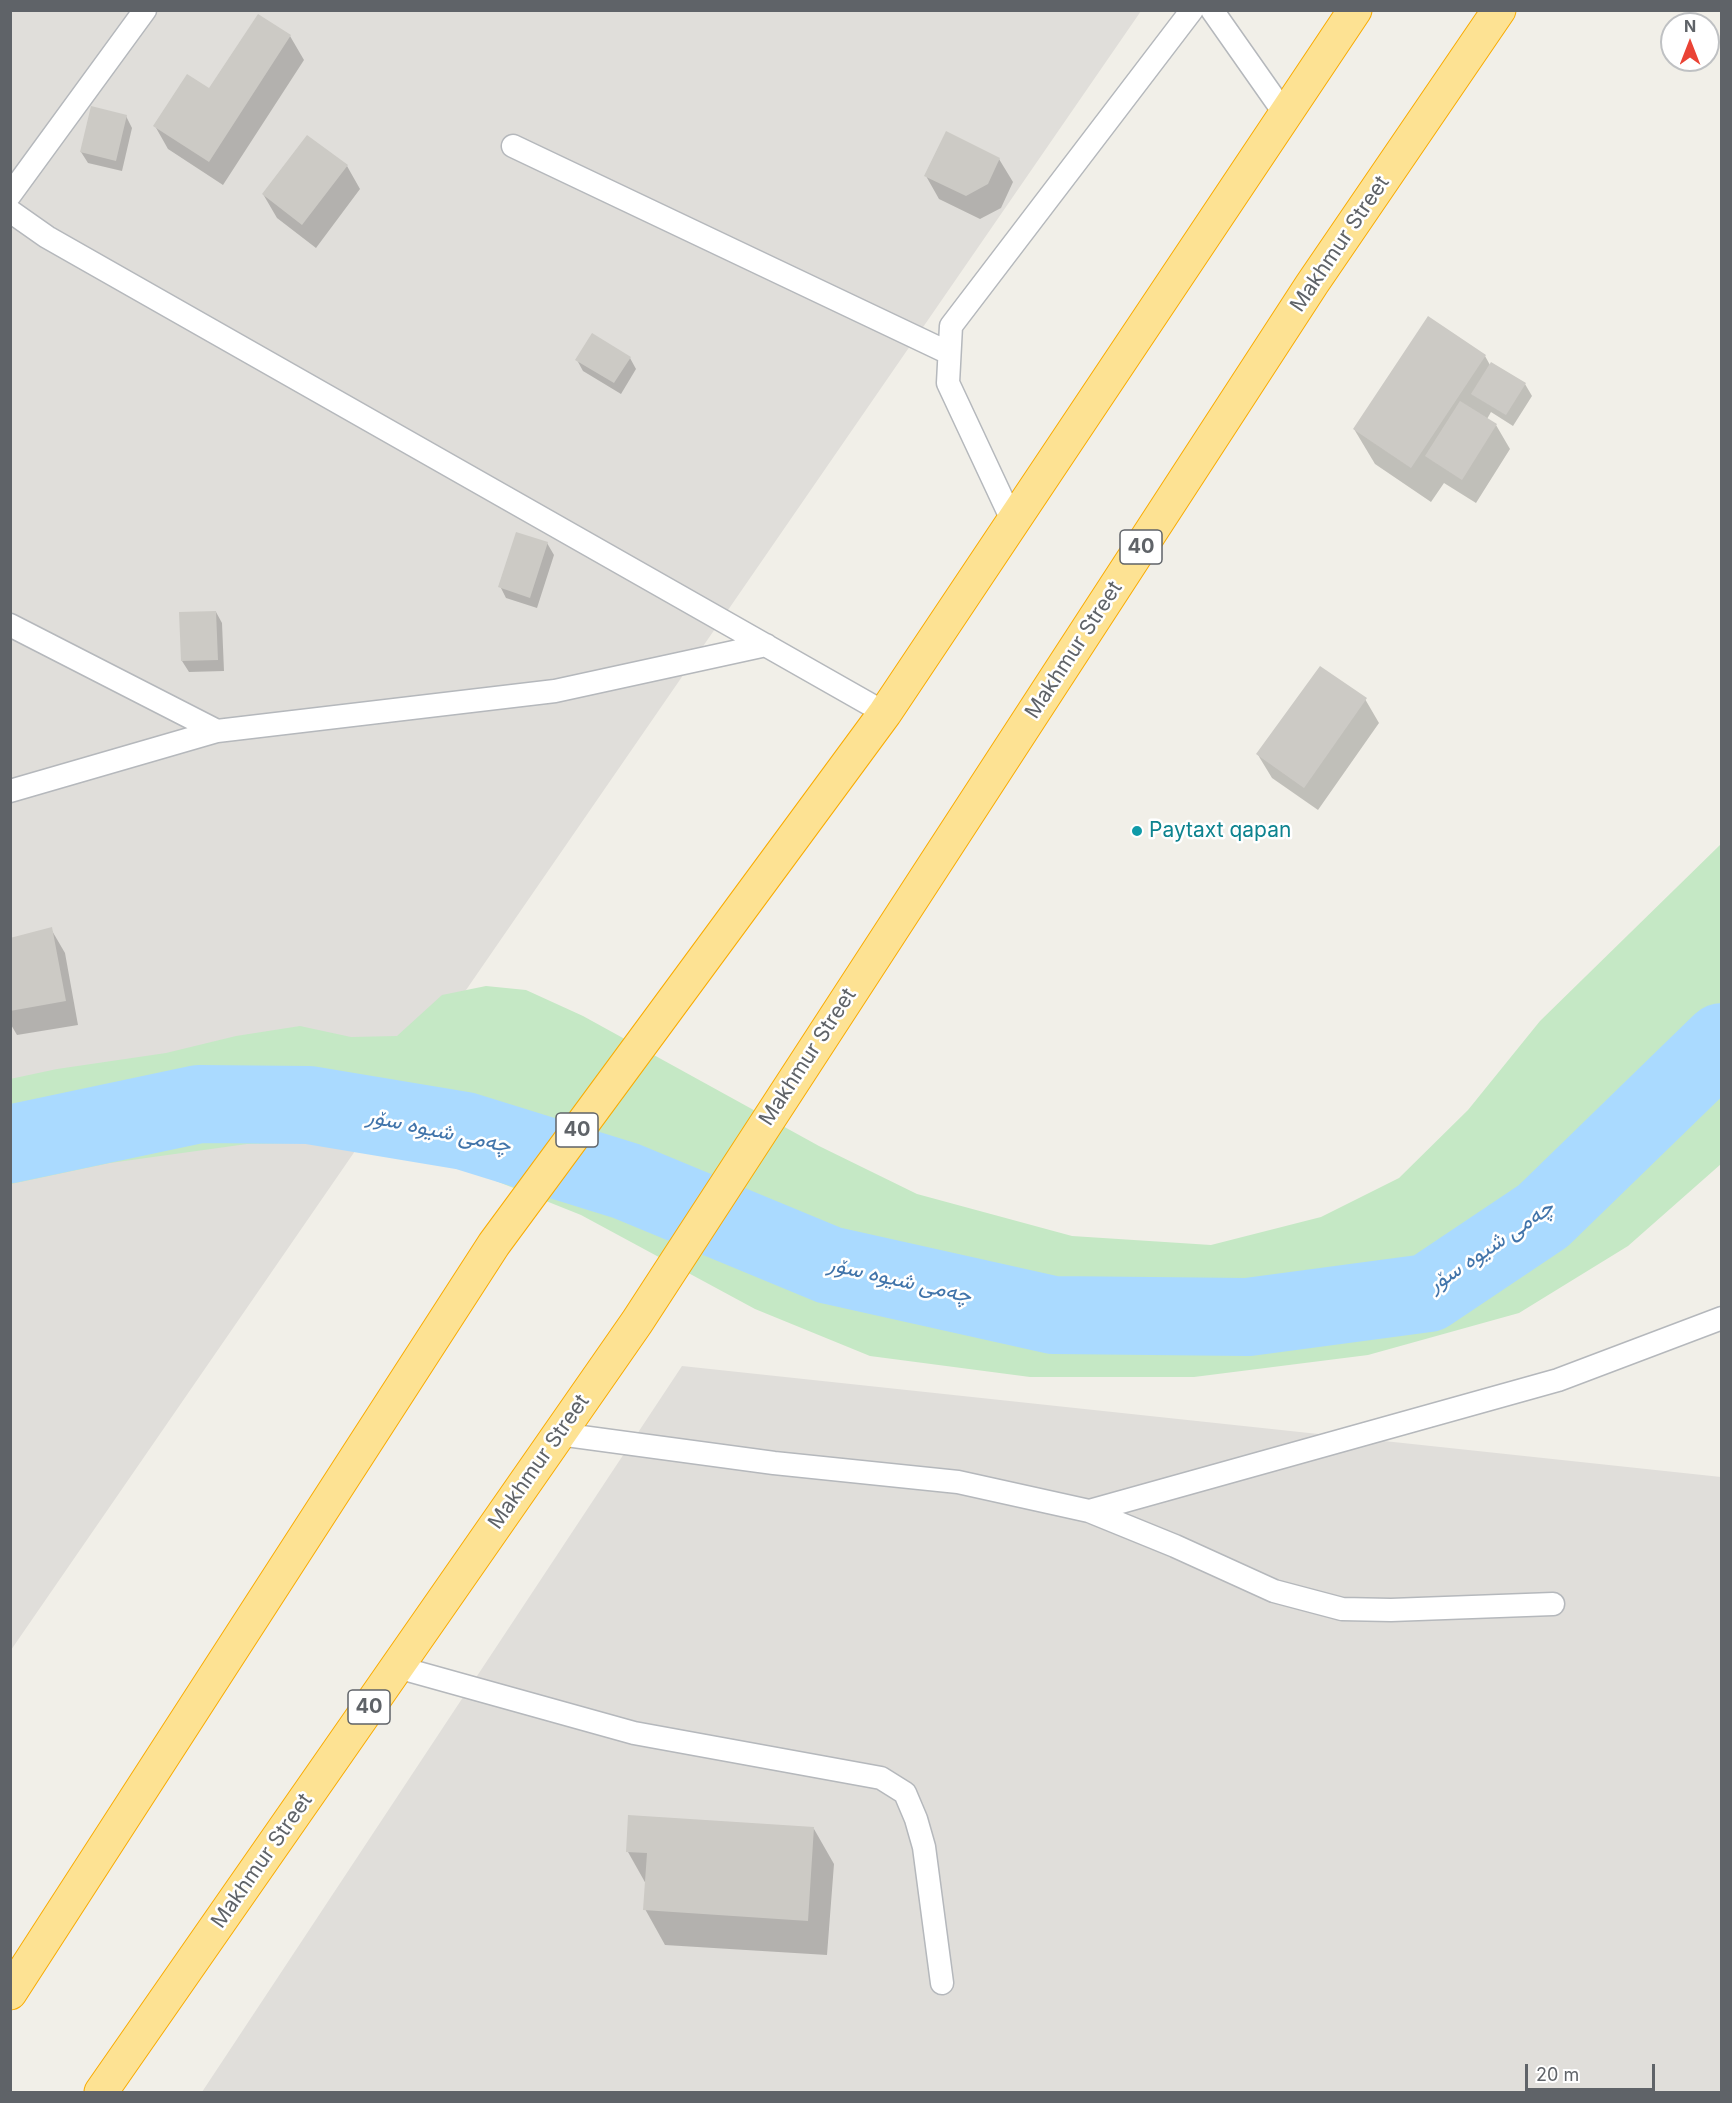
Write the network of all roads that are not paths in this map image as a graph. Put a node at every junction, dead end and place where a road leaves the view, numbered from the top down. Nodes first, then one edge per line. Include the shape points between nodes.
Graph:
1 (145, 10) edge
2 (1192, 10) edge
3 (1212, 10) edge
4 (1355, 10) edge
5 (1499, 10) edge
6 (1285, 114) junction
7 (513, 146) dead end
8 (10, 195) edge
9 (10, 211) edge
10 (949, 353) junction
11 (1013, 522) junction
12 (10, 625) edge
13 (766, 645) junction
14 (885, 713) junction
15 (217, 731) junction
16 (10, 791) edge
17 (1722, 1318) edge
18 (559, 1434) junction
19 (1089, 1511) junction
20 (1553, 1604) dead end
21 (397, 1667) junction
22 (942, 1983) dead end
23 (10, 1993) edge
24 (101, 2092) edge

1 - 8 lane
2 - 10 lane via 951,326
3 - 6 lane
4 - 6 highway, 40
5 - 18 highway, Makhmur Street / 40 via 1312,284 637,1322
6 - 11 highway, 40
7 - 10 lane
9 - 13 lane via 48,237
10 - 11 lane via 948,383
11 - 14 highway, 40
12 - 15 lane
13 - 14 lane
13 - 15 lane via 555,691
14 - 23 highway, 40 via 494,1244
15 - 16 lane
17 - 19 lane via 1558,1380
18 - 19 lane via 774,1463 958,1482
18 - 21 highway, Makhmur Street / 40
19 - 20 lane via 1275,1592 1342,1609
21 - 22 lane via 634,1732 881,1778 905,1793 916,1819 924,1847
21 - 24 highway, Makhmur Street / 40

